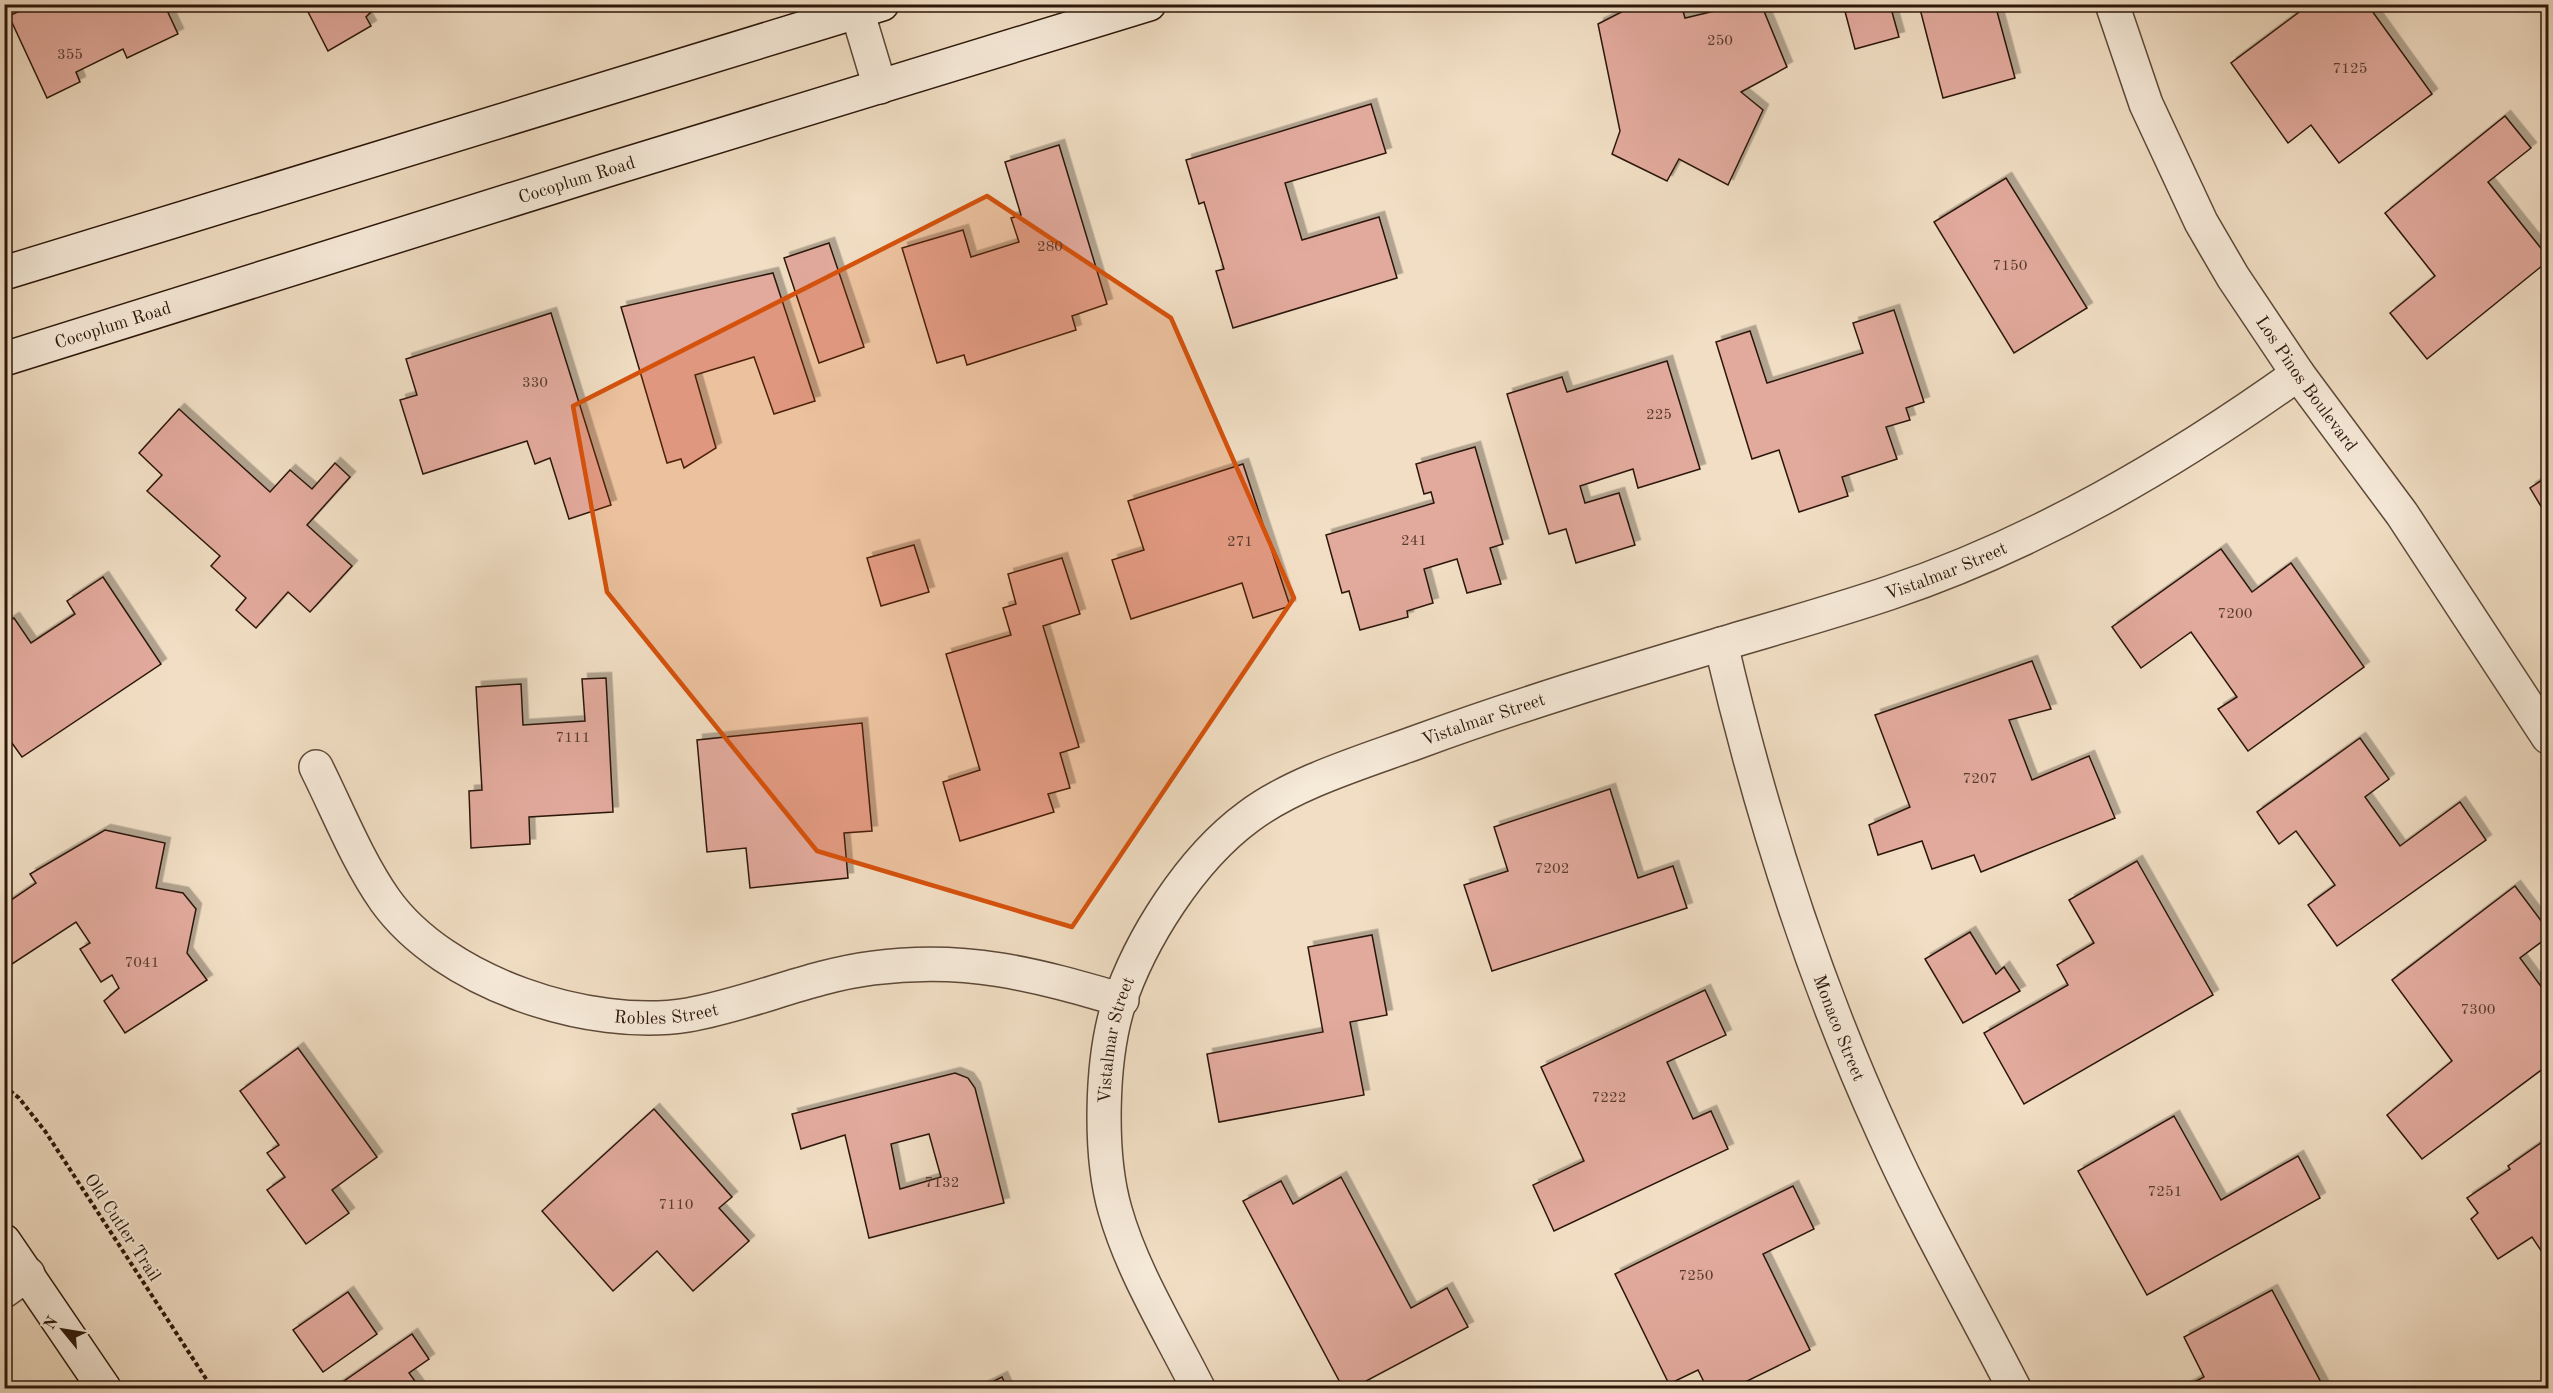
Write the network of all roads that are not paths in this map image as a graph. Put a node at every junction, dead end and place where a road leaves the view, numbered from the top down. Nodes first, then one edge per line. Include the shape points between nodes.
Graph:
1 (1149, 4) edge
2 (2112, 4) edge
3 (865, 7) edge
4 (880, 87) junction
5 (4, 273) edge
6 (4, 359) edge
7 (2298, 374) junction
8 (1721, 644) junction
9 (2548, 736) edge
10 (316, 767) dead end
11 (1122, 999) junction
12 (4, 1241) edge
13 (16, 1283) edge
14 (104, 1389) edge
15 (1198, 1389) edge
16 (2014, 1389) edge

1 - 4 street, Cocoplum Road
2 - 7 street, Los Pinos Boulevard via 2146,104 2201,222
3 - 4 street
3 - 5 street
4 - 6 street, Cocoplum Road
7 - 8 street, Vistalmar Street via 2148,474 2011,544 1894,591
7 - 9 street, Los Pinos Boulevard via 2402,514
8 - 11 street, Vistalmar Street via 1541,698 1280,797 1249,816 1218,843 1189,877 1138,958
8 - 16 street, Monaco Street via 1738,717 1796,911 1829,1002 1884,1135
10 - 11 street, Robles Street via 372,877 403,922 468,971 540,1001 593,1012 658,1018 715,1010 842,973 926,964 1004,969
11 - 15 street, Vistalmar Street via 1104,1096 1107,1178 1127,1245
12 - 13 street
13 - 14 street

